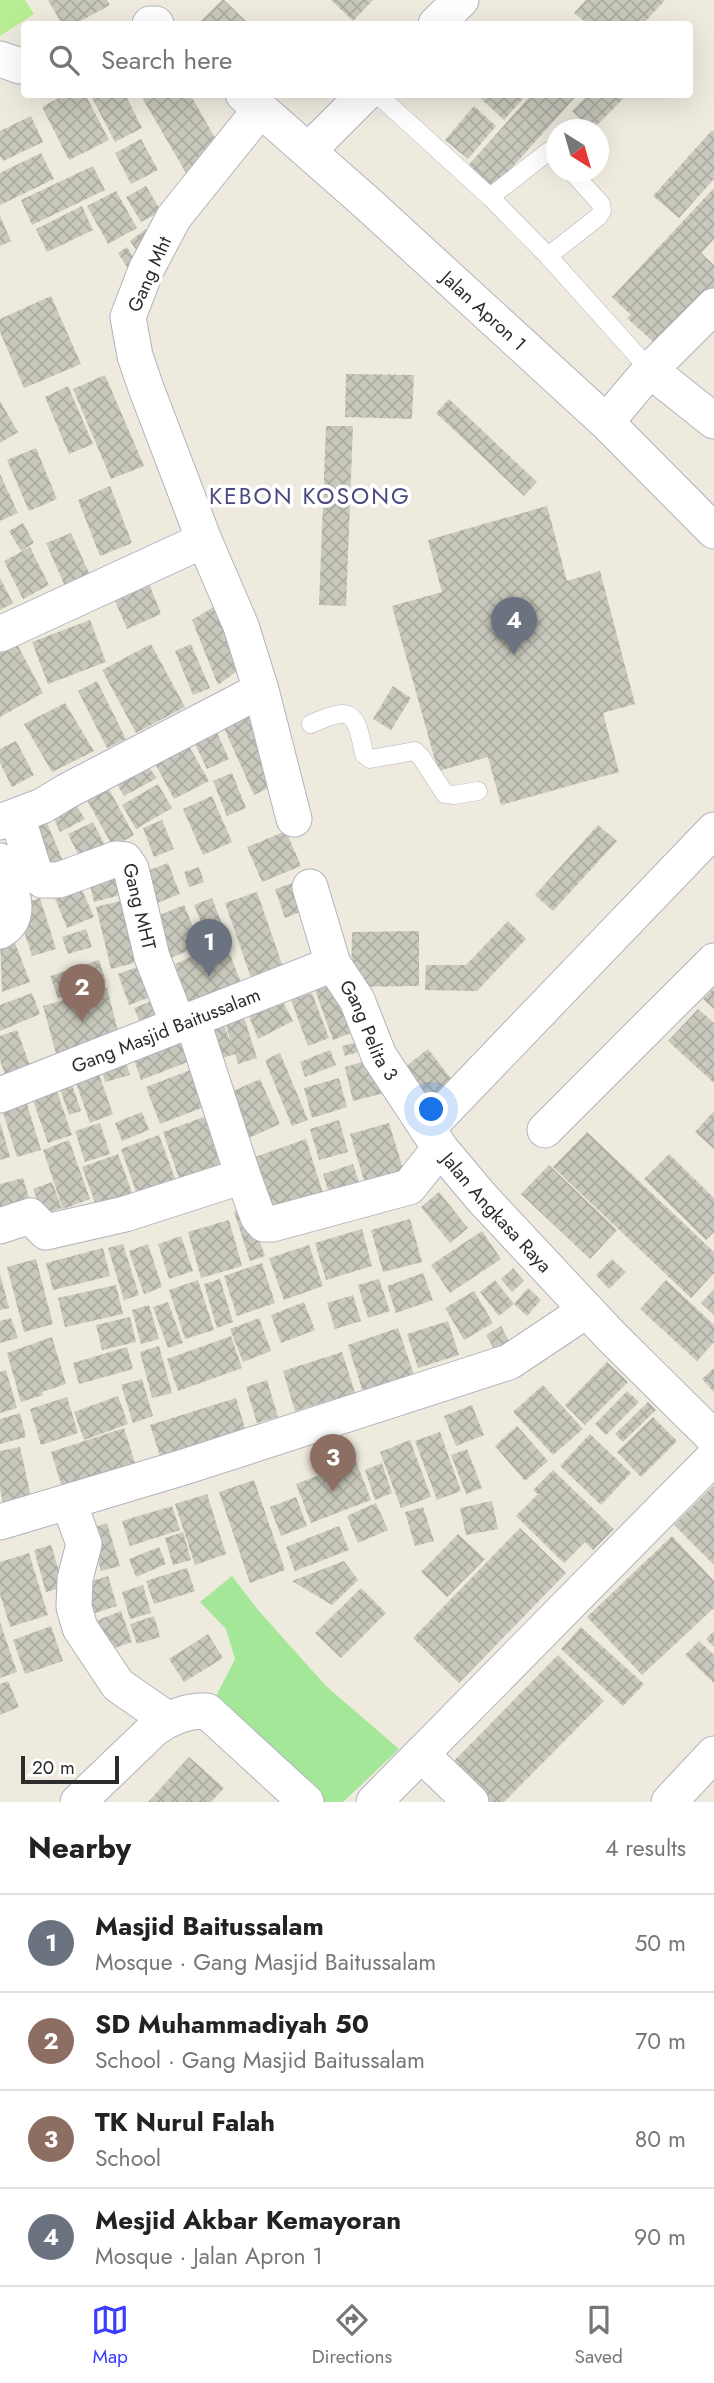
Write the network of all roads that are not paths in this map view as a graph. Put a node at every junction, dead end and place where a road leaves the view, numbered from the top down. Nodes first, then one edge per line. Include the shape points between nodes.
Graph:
1 (461, 0) edge
2 (439, 21) edge
3 (361, 98) edge
4 (381, 98) edge
5 (252, 102) edge
6 (308, 152) junction
7 (546, 153) edge
8 (581, 182) edge
9 (490, 197) junction
10 (548, 256) junction
11 (714, 306) edge
12 (650, 370) junction
13 (714, 421) edge
14 (606, 422) junction
15 (714, 531) edge
16 (204, 540) junction
17 (0, 634) edge
18 (261, 690) junction
19 (311, 723) dead end
20 (478, 791) dead end
21 (9, 819) edge
22 (294, 819) dead end
23 (714, 830) edge
24 (0, 861) edge
25 (310, 887) dead end
26 (4, 929) edge
27 (714, 961) edge
28 (333, 964) junction
29 (185, 1021) junction
30 (0, 1095) edge
31 (545, 1130) dead end
32 (434, 1139) junction
33 (243, 1177) junction
34 (0, 1226) edge
35 (587, 1310) junction
36 (714, 1438) edge
37 (714, 1457) edge
38 (69, 1503) junction
39 (0, 1522) edge
40 (167, 1719) junction
41 (421, 1754) junction
42 (714, 1754) edge
43 (78, 1802) edge
44 (306, 1802) edge
45 (374, 1802) edge
46 (471, 1802) edge
47 (669, 1802) edge

1 - 2 street
3 - 6 street
4 - 9 lane
5 - 6 street, Jalan Apron 1
5 - 16 street, Gang Mht via 174,217 128,317 135,356
6 - 14 street, Jalan Apron 1
7 - 9 lane
8 - 10 lane via 602,211
9 - 10 lane
10 - 12 lane
11 - 12 street
12 - 13 street
12 - 14 street
14 - 15 street, Jalan Apron 1
16 - 17 street
16 - 18 street, Gang Mht via 241,626
18 - 21 street, Gang MHT
18 - 22 street, Gang Mht via 278,738
19 - 20 lane via 332,714 350,715 358,722 366,757 415,751 445,794
21 - 29 street, Gang MHT via 43,880 59,880 116,859 125,860 152,957
23 - 32 street
24 - 26 street via 15,902
25 - 28 street
27 - 31 street
28 - 29 street, Gang Masjid Baitussalam
28 - 32 street, Gang Pelita 3 via 358,1000 379,1056
29 - 30 street, Gang Masjid Baitussalam
29 - 33 street
32 - 33 street via 409,1187 272,1224 264,1224 258,1217
32 - 35 street, Jalan Angkasa Raya via 482,1198
33 - 34 street via 125,1214 46,1232 30,1216
35 - 36 street, Jalan Angkasa Raya
35 - 38 street via 509,1362
37 - 41 street
38 - 39 street
38 - 40 street via 84,1544 75,1579 74,1607 80,1628 118,1685
40 - 43 street
40 - 44 street via 194,1710 207,1711
41 - 45 street
41 - 46 street
42 - 47 street

